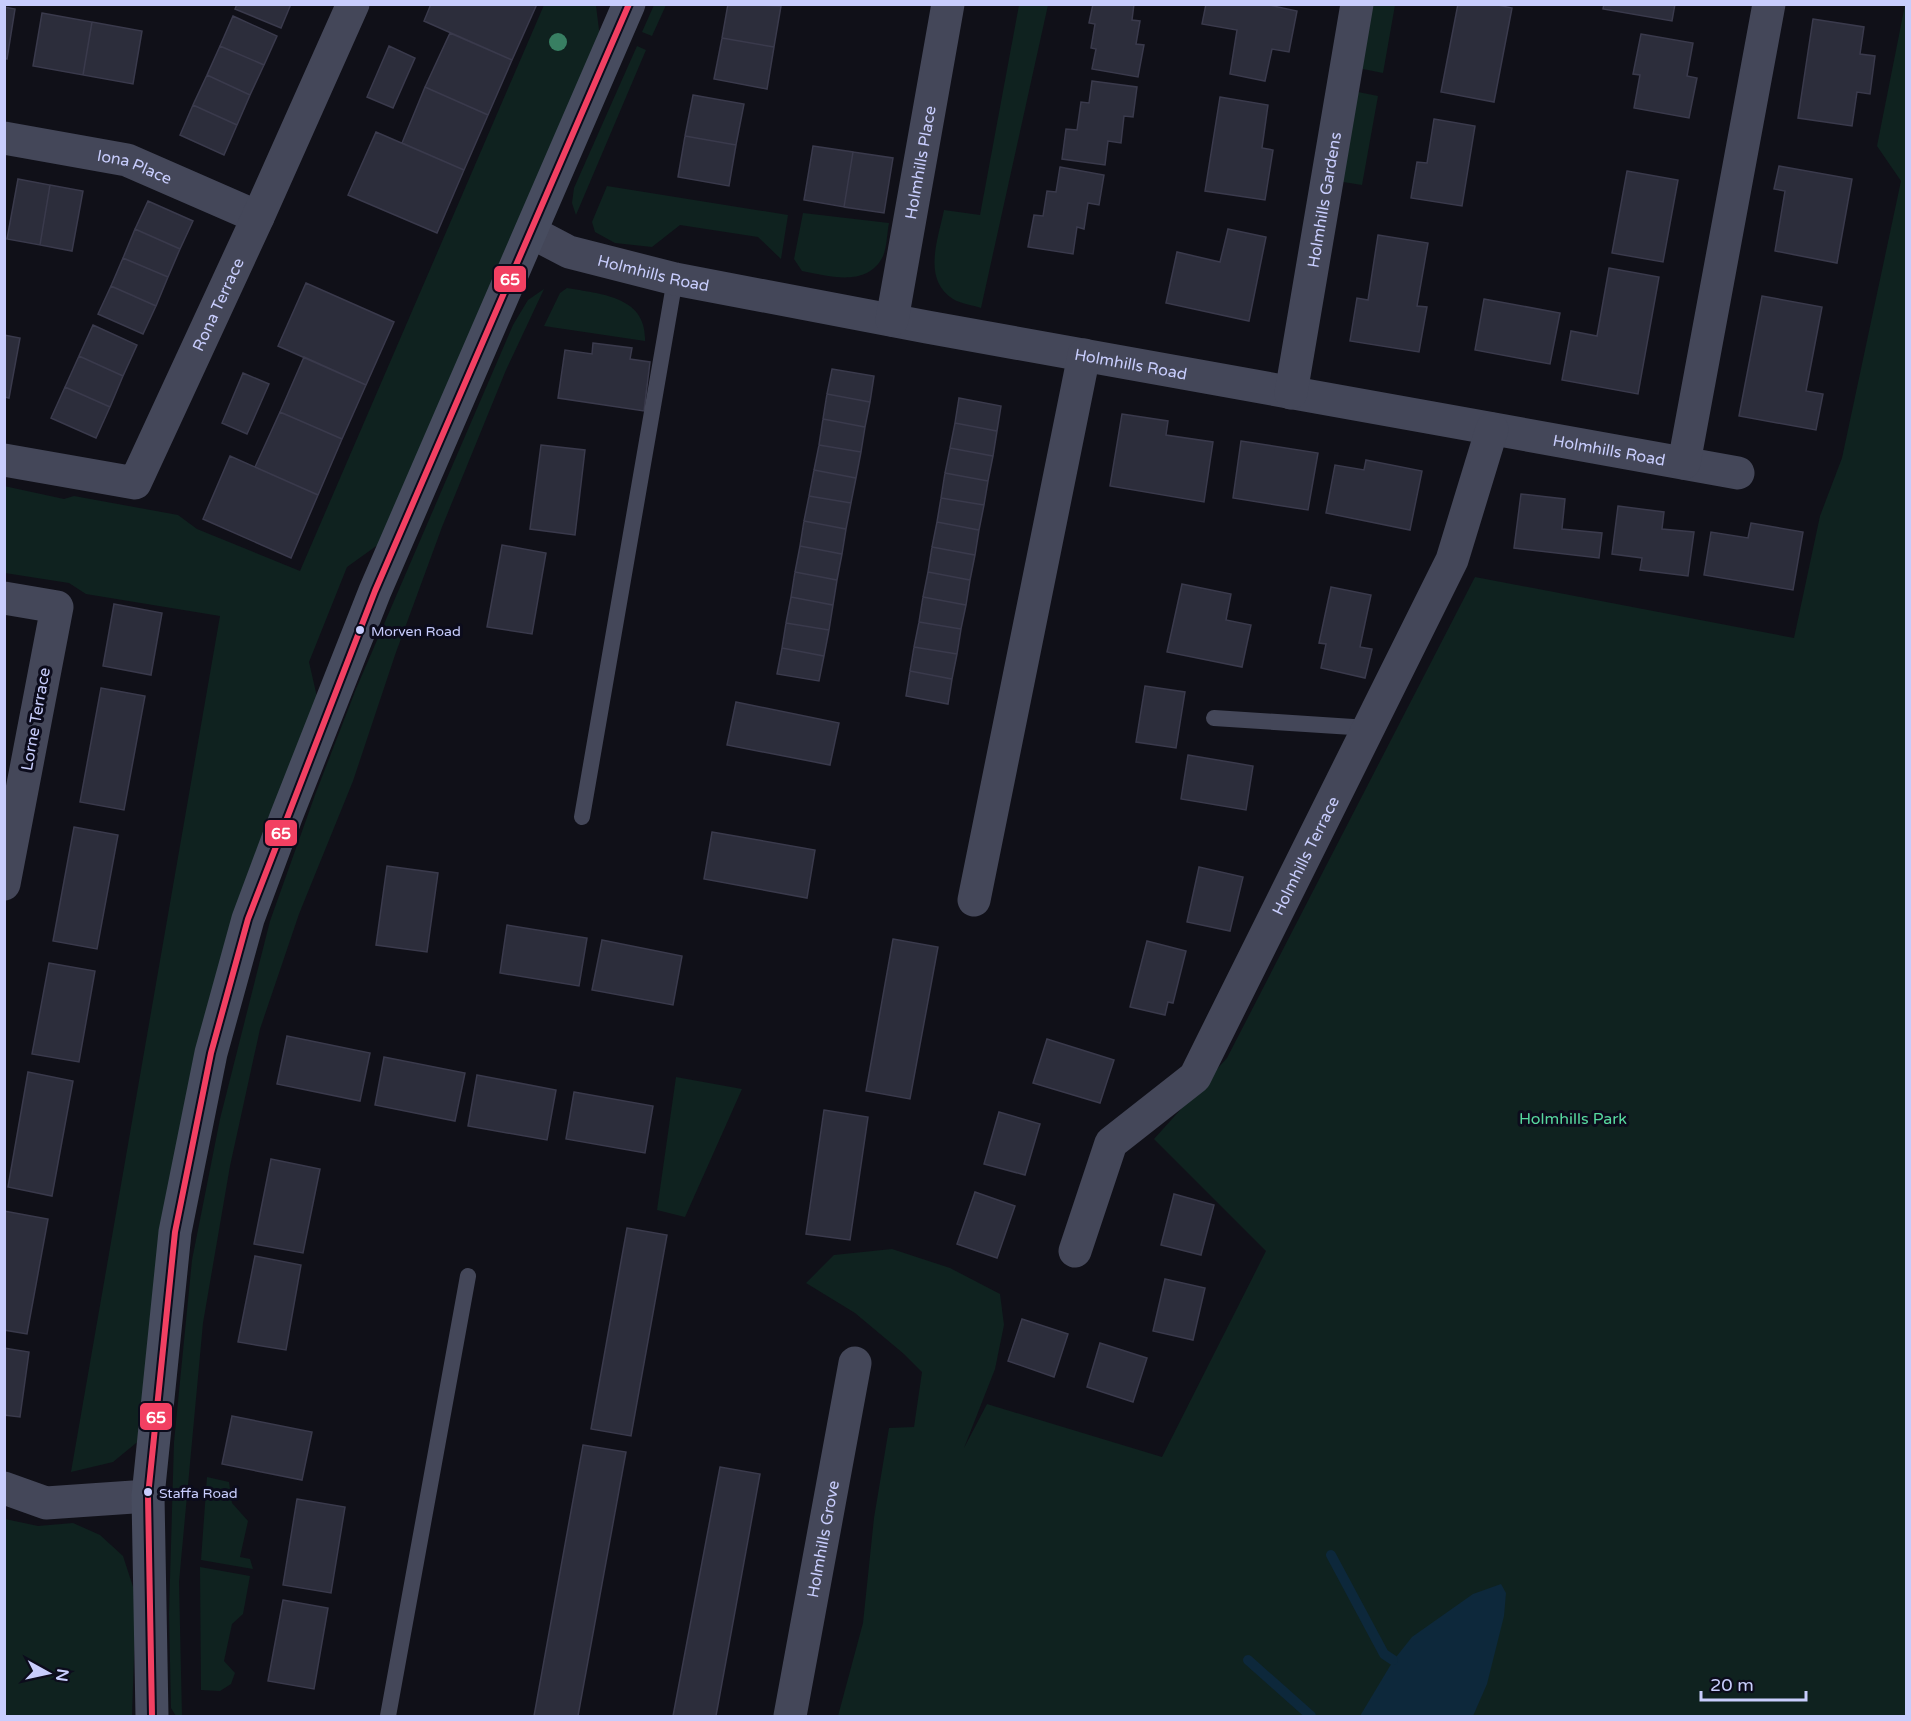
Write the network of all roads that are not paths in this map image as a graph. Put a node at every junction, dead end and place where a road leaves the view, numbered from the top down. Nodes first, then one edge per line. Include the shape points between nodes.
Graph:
1 (353, 4) edge
2 (629, 4) edge
3 (948, 4) edge
4 (1357, 4) edge
5 (1769, 4) edge
6 (4, 138) edge
7 (258, 217) junction
8 (531, 232) junction
9 (675, 279) junction
10 (892, 320) junction
11 (1084, 355) junction
12 (1291, 393) junction
13 (1492, 429) junction
14 (4, 460) edge
15 (1684, 463) junction
16 (1738, 473) dead end
17 (4, 598) edge
18 (1214, 718) dead end
19 (1368, 728) junction
20 (582, 817) dead end
21 (4, 884) edge
22 (974, 900) dead end
23 (1075, 1251) dead end
24 (468, 1276) dead end
25 (855, 1363) dead end
26 (4, 1488) edge
27 (148, 1496) junction
28 (152, 1716) edge
29 (388, 1716) edge
30 (790, 1716) edge

1 - 7 street, Rona Terrace
2 - 8 street
3 - 10 street, Holmhills Place
4 - 12 street, Holmhills Gardens
5 - 15 street
6 - 7 street, Iona Place via 127,160
7 - 14 street, Rona Terrace via 135,483
8 - 9 street, Holmhills Road via 569,252
8 - 27 street via 375,591 248,919 211,1053 175,1232
9 - 10 street, Holmhills Road
9 - 20 lane
10 - 11 street, Holmhills Road
11 - 12 street, Holmhills Road
11 - 22 street
12 - 13 street, Holmhills Road
13 - 15 street, Holmhills Road
13 - 19 street, Holmhills Terrace via 1452,560
15 - 16 street, Holmhills Road
17 - 21 street, Lorne Terrace via 57,607
18 - 19 lane
19 - 23 street, Holmhills Terrace via 1195,1077 1111,1143
24 - 29 lane
25 - 30 street, Holmhills Grove
26 - 27 street via 46,1503
27 - 28 street

